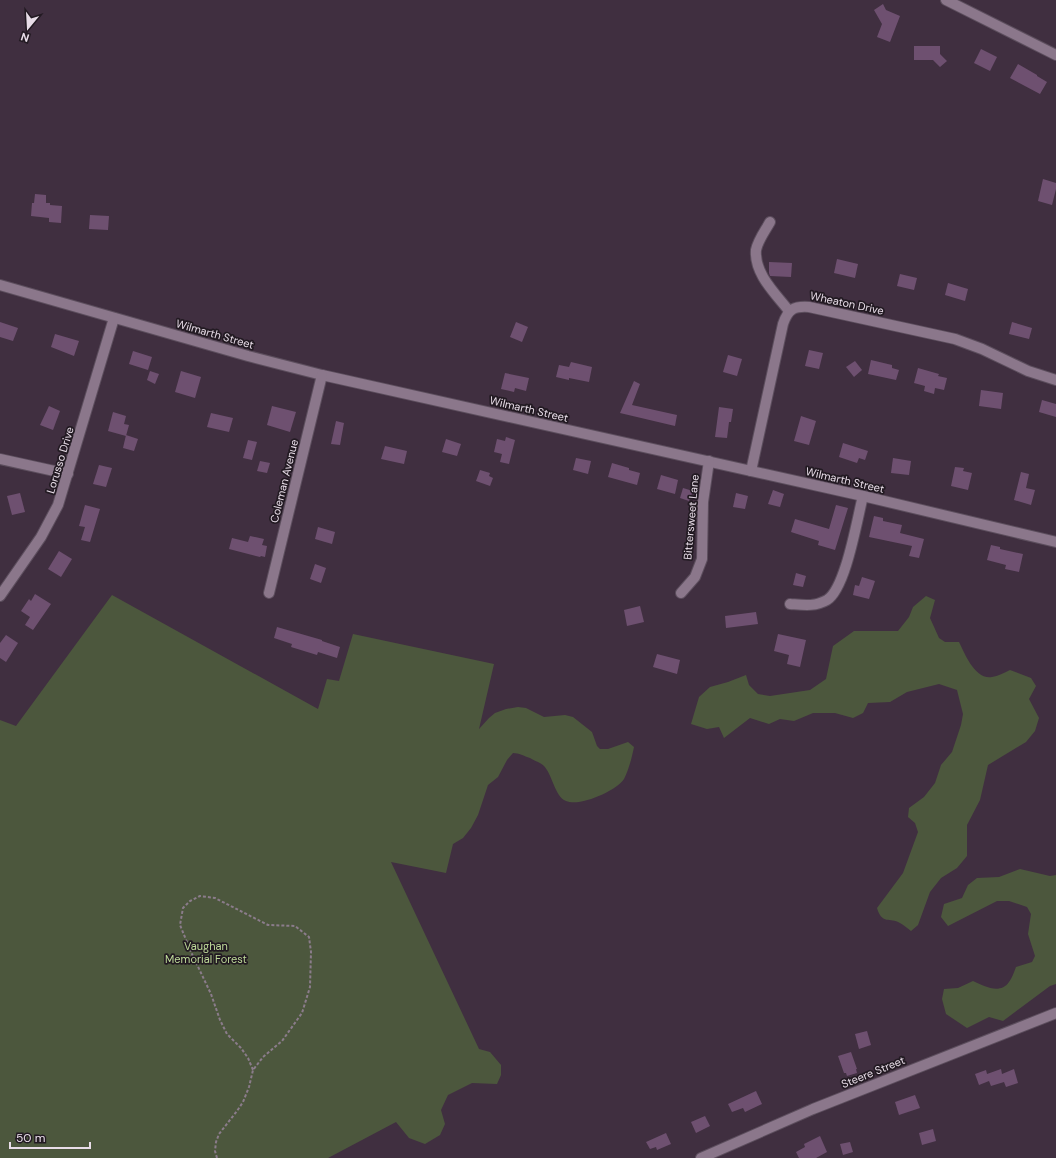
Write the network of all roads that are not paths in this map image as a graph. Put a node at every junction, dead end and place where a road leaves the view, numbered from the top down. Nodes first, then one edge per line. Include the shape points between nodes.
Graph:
1 (946, 0) edge
2 (1056, 55) edge
3 (770, 222) dead end
4 (0, 285) edge
5 (789, 311) junction
6 (114, 318) junction
7 (322, 375) junction
8 (1056, 380) edge
9 (0, 459) edge
10 (709, 461) junction
11 (751, 471) junction
12 (68, 474) junction
13 (863, 496) junction
14 (1056, 542) edge
15 (269, 593) dead end
16 (681, 593) dead end
17 (0, 596) edge
18 (790, 604) dead end
19 (1056, 1013) edge
20 (702, 1158) edge

1 - 2 street
3 - 5 street via 756,250 757,262 761,275
4 - 6 street, Wilmarth Street
5 - 8 street, Wheaton Drive via 795,307 809,307 955,339
5 - 11 street via 783,324
6 - 7 street, Wilmarth Street
6 - 12 street, Lorusso Drive
7 - 10 street, Wilmarth Street
7 - 15 street, Coleman Avenue
9 - 12 street
10 - 11 street, Wilmarth Street
10 - 16 street, Bittersweet Lane via 703,502 702,559 695,577
11 - 13 street, Wilmarth Street
12 - 17 street, Lorusso Drive via 50,521
13 - 14 street, Wilmarth Street
13 - 18 street via 844,575 836,590 828,600 815,605
19 - 20 street, Steere Street via 813,1109

